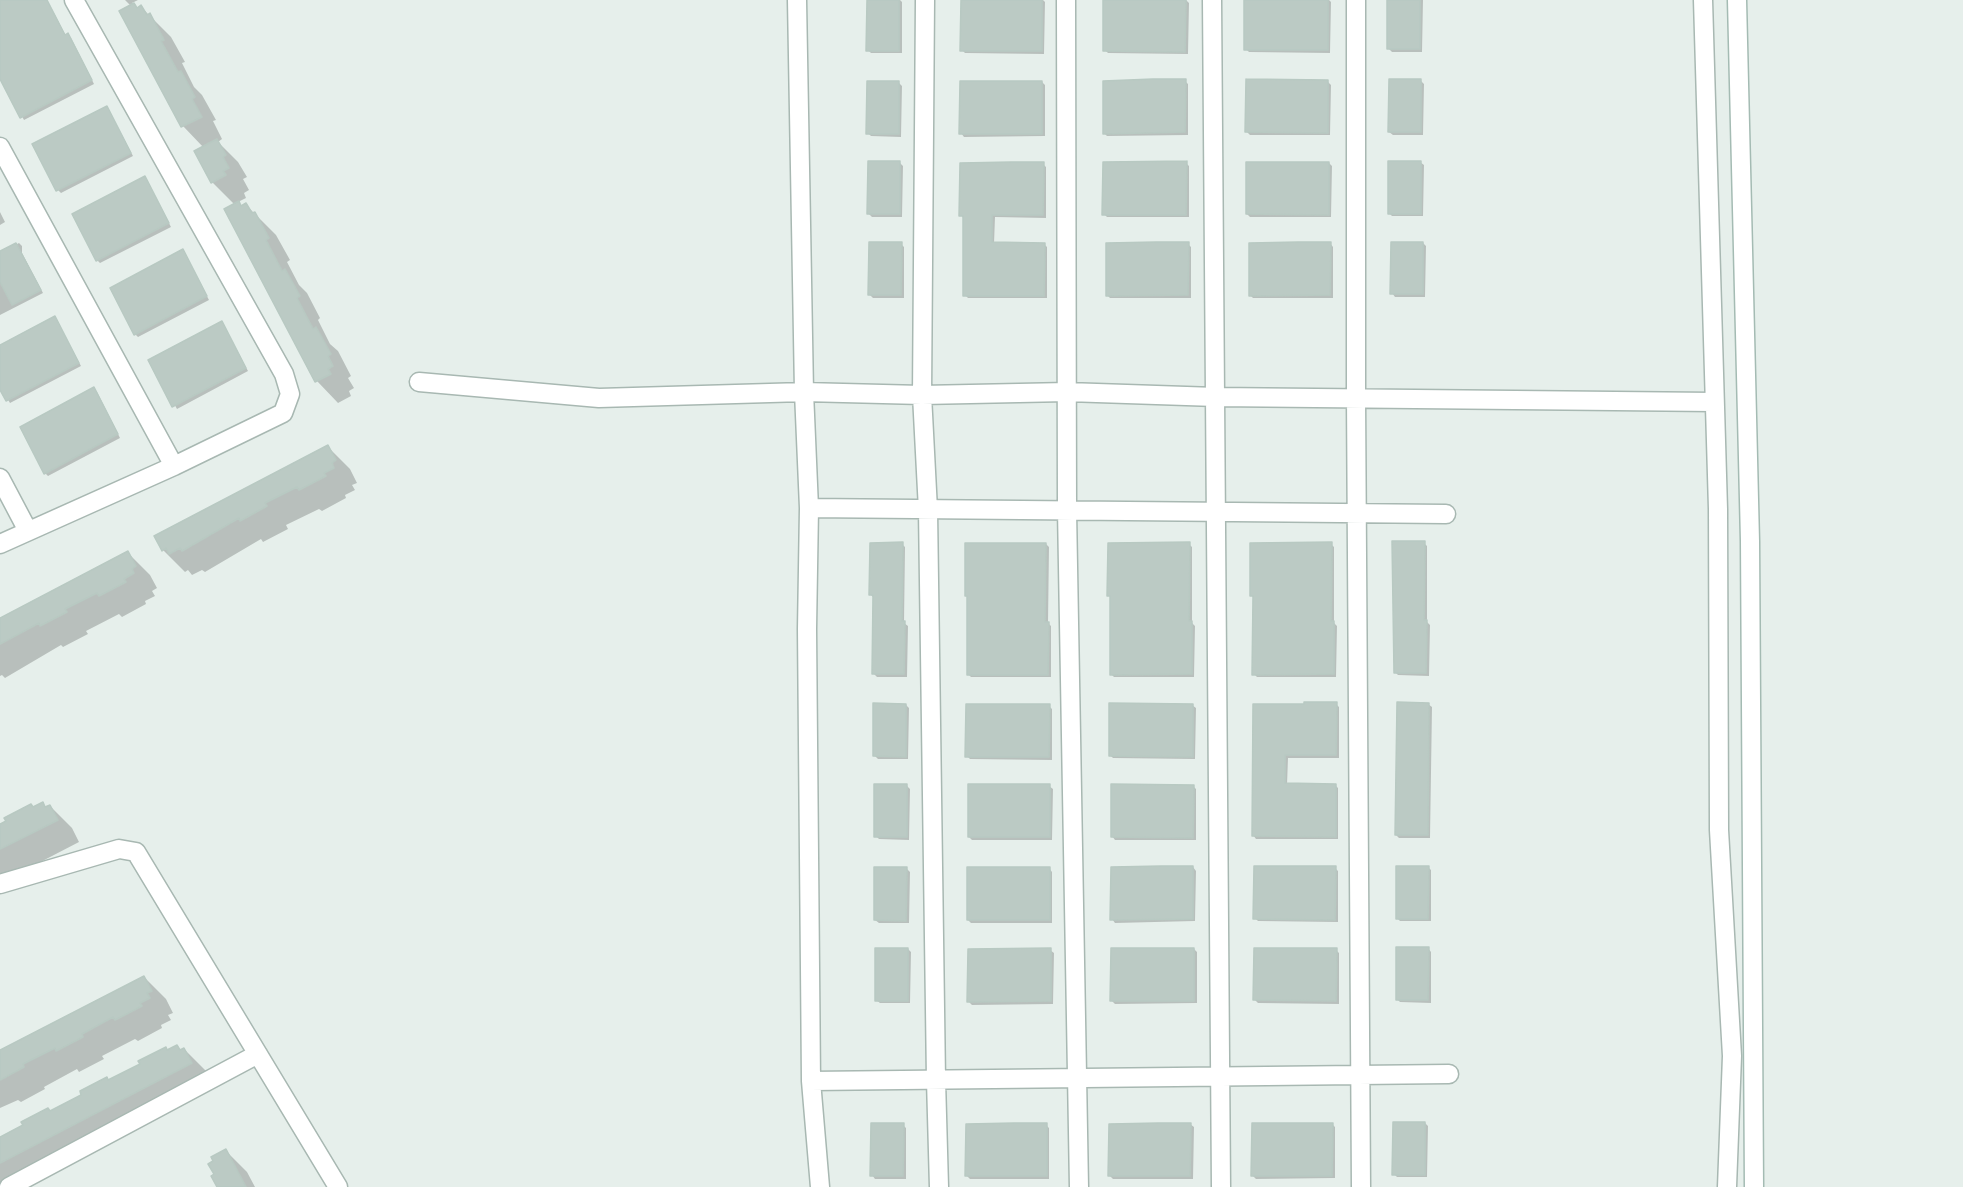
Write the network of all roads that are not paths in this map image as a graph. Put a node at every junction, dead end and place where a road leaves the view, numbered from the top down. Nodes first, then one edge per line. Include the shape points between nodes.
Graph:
1 (74, 0) edge
2 (797, 0) edge
3 (925, 0) edge
4 (1066, 0) edge
5 (1212, 0) edge
6 (1356, 0) edge
7 (1703, 0) edge
8 (1737, 0) edge
9 (0, 147) edge
10 (419, 382) dead end
11 (804, 392) junction
12 (1067, 392) junction
13 (922, 395) junction
14 (1216, 397) junction
15 (1356, 398) junction
16 (1714, 402) junction
17 (174, 466) junction
18 (0, 478) edge
19 (809, 508) junction
20 (928, 510) junction
21 (1067, 510) junction
22 (1217, 512) junction
23 (1356, 513) junction
24 (1446, 514) dead end
25 (28, 531) junction
26 (0, 544) edge
27 (0, 884) edge
28 (258, 1054) junction
29 (1449, 1074) dead end
30 (1359, 1075) junction
31 (1221, 1076) junction
32 (1077, 1078) junction
33 (936, 1080) junction
34 (810, 1081) junction
35 (9, 1187) edge
36 (338, 1187) edge
37 (820, 1187) edge
38 (939, 1187) edge
39 (1079, 1187) edge
40 (1221, 1187) edge
41 (1361, 1187) edge
42 (1726, 1187) edge
43 (1754, 1187) edge

1 - 17 street via 284,374 290,394 283,413
2 - 11 street
3 - 13 street
4 - 12 street
5 - 14 street
6 - 15 street
7 - 16 street
8 - 43 street via 1750,541
9 - 17 street
10 - 11 street via 599,398
11 - 13 street
11 - 19 street
12 - 13 street
12 - 14 street
12 - 21 street
13 - 20 street
14 - 15 street
14 - 22 street
15 - 16 street
15 - 23 street
16 - 42 street via 1719,830 1732,1056
17 - 25 street
18 - 25 street
19 - 20 street
19 - 34 street
20 - 21 street
20 - 33 street
21 - 22 street
21 - 32 street
22 - 23 street
22 - 31 street
23 - 24 street
23 - 30 street
25 - 26 street
27 - 28 street via 119,849 136,852
28 - 35 street
28 - 36 street
29 - 30 street
30 - 31 street
30 - 41 street
31 - 32 street
31 - 40 street
32 - 33 street
32 - 39 street
33 - 34 street
33 - 38 street
34 - 37 street

